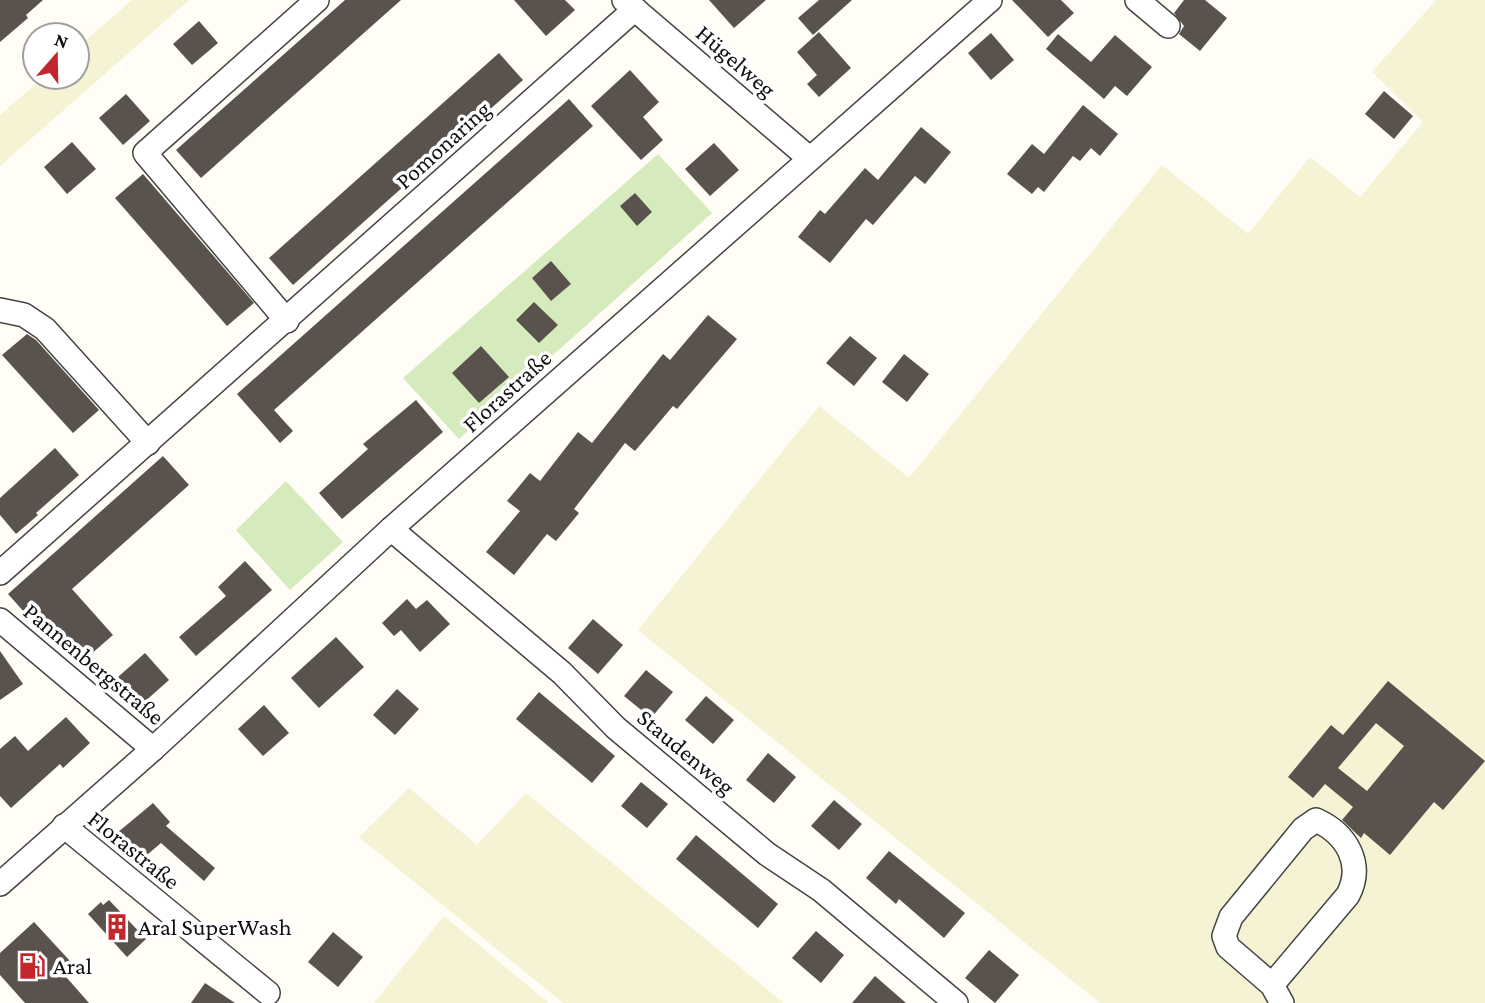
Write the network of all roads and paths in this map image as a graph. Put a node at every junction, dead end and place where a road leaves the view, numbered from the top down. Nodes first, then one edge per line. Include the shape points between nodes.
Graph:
1 (317, 0) edge
2 (989, 0) edge
3 (1137, 0) edge
4 (631, 4) edge
5 (1168, 26) dead end
6 (809, 158) junction
7 (0, 310) edge
8 (287, 321) junction
9 (148, 443) junction
10 (391, 529) junction
11 (0, 573) edge
12 (0, 620) edge
13 (153, 749) junction
14 (64, 827) junction
15 (0, 884) edge
16 (268, 993) dead end
17 (1277, 994) edge
18 (956, 1003) edge

1 - 8 street via 145,153
2 - 6 street, Florastraße
3 - 5 street
4 - 6 street, Hügelweg
4 - 8 street, Pomonaring
6 - 10 street, Florastraße
7 - 9 street via 24,315 45,328
8 - 9 street, Pomonaring
9 - 11 street, Pomonaring
10 - 13 street, Florastraße
10 - 18 street, Staudenweg via 562,673 626,736
12 - 13 street, Pannenbergstraße
13 - 14 street, Florastraße
14 - 15 street, Florastraße
14 - 16 street, Florastraße
17 - 17 street via 1353,886 1356,865 1352,852 1328,825 1316,820 1303,829 1231,917 1224,936 1228,947

